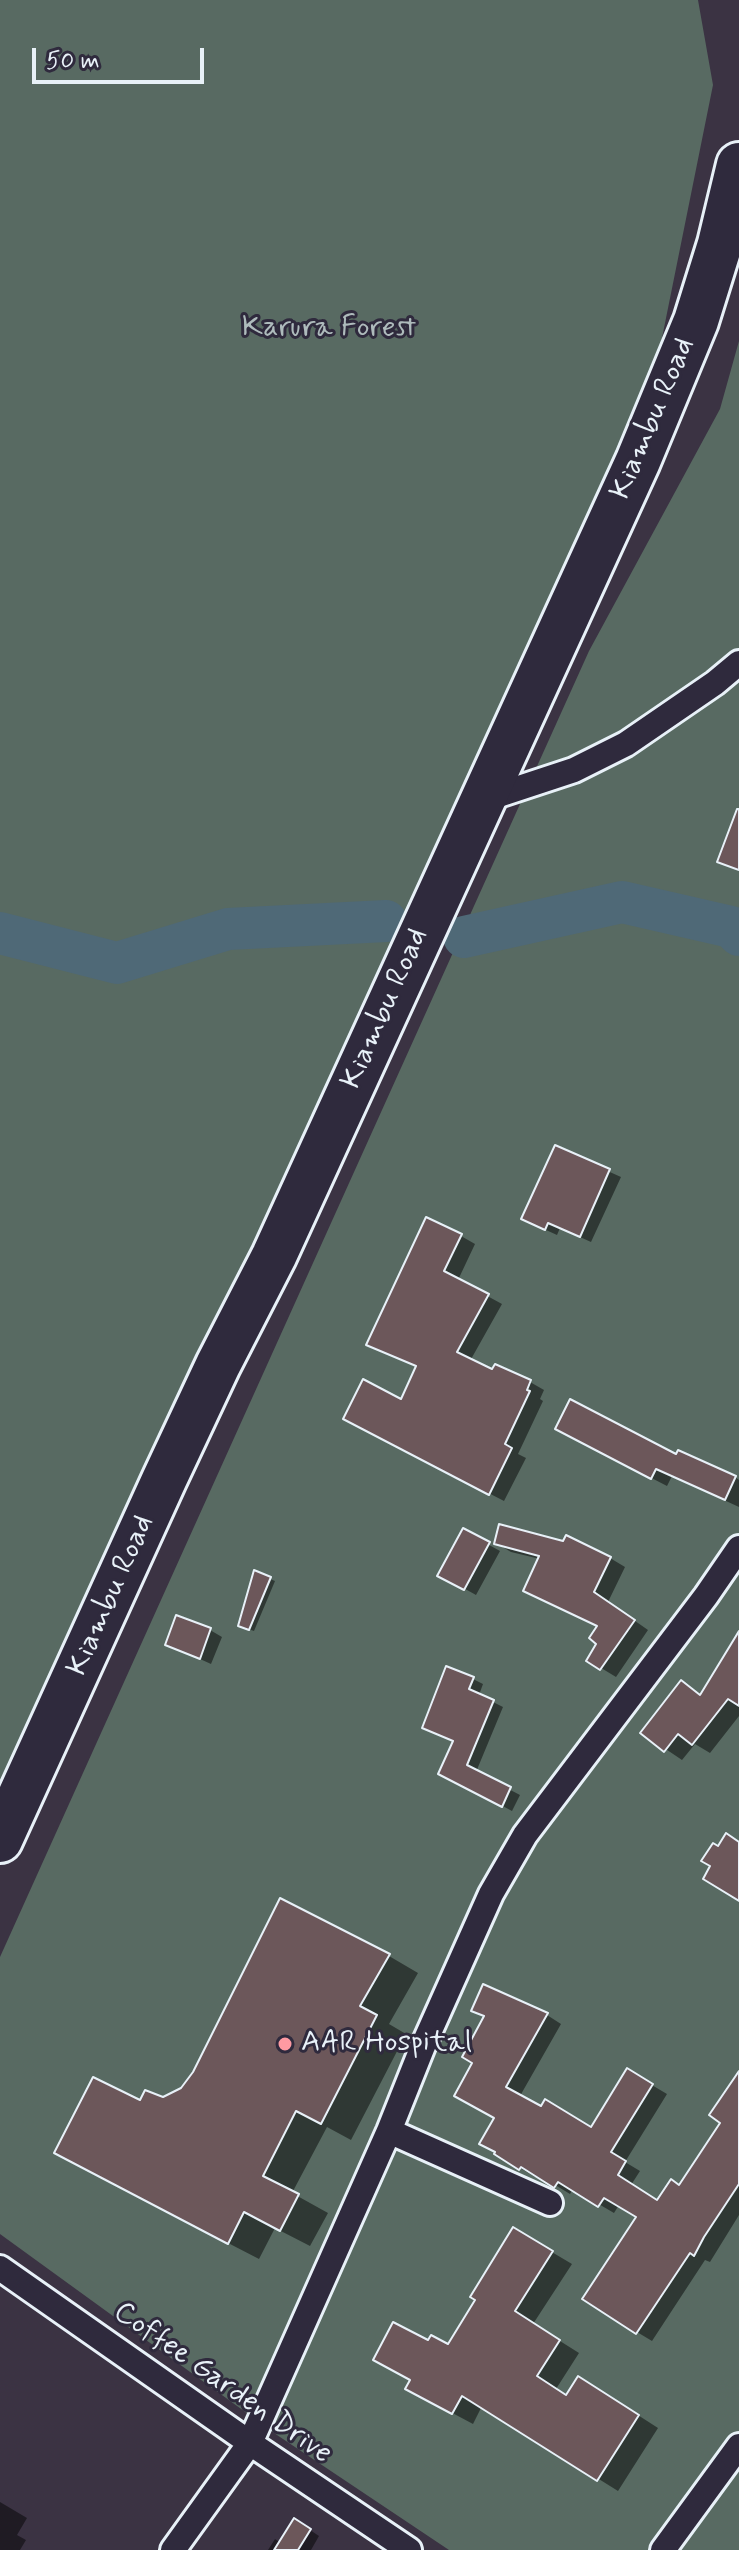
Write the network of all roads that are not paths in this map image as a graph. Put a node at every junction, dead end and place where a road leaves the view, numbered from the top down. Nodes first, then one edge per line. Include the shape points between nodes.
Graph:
1 (739, 165) edge
2 (739, 663) edge
3 (481, 800) junction
4 (739, 1548) edge
5 (0, 1840) edge
6 (389, 2131) junction
7 (550, 2203) dead end
8 (0, 2268) edge
9 (250, 2443) junction
10 (739, 2446) edge
11 (730, 2476) edge
12 (173, 2550) edge
13 (409, 2550) edge
14 (663, 2550) edge

1 - 3 highway, Kiambu Road via 720,244 677,370
2 - 3 street via 626,744 574,770
3 - 5 highway, Kiambu Road
4 - 6 street via 525,1835 491,1894
6 - 7 street
6 - 9 street
8 - 9 street, Coffee Garden Drive
9 - 12 street
9 - 13 street, Coffee Garden Drive
10 - 11 street
11 - 14 street

